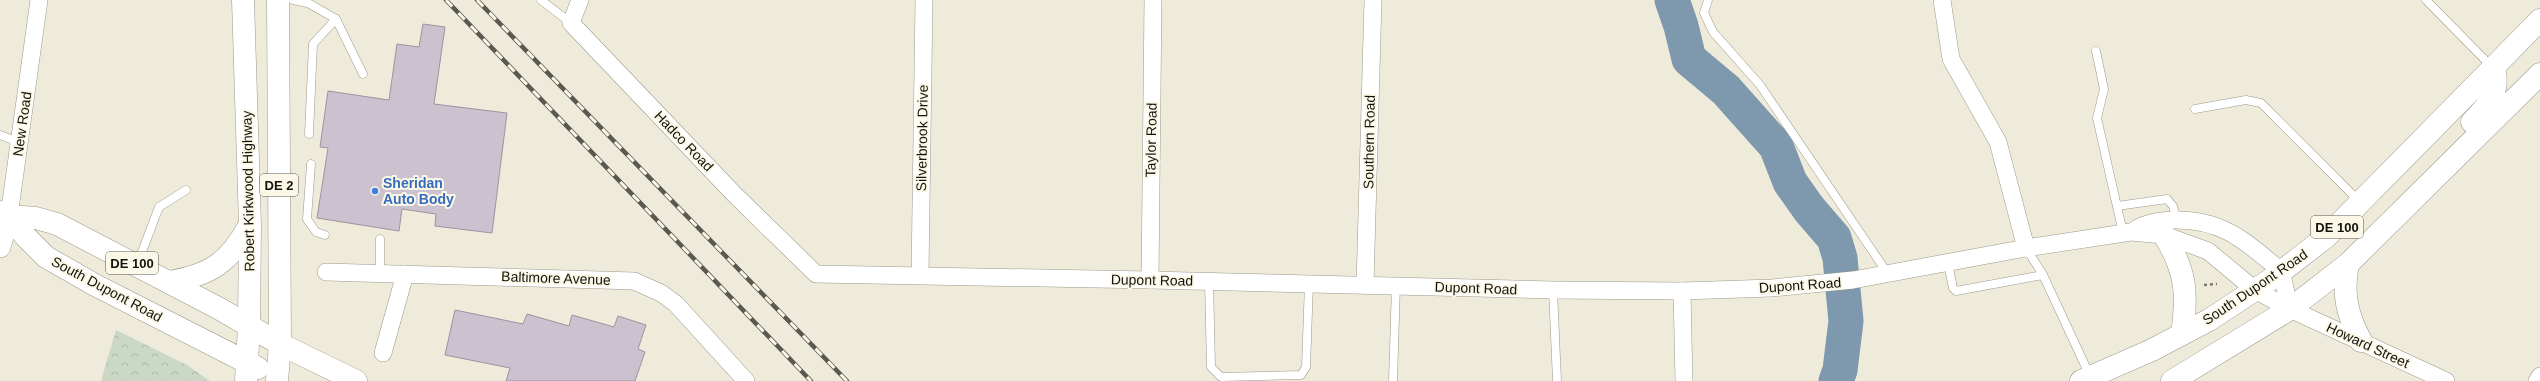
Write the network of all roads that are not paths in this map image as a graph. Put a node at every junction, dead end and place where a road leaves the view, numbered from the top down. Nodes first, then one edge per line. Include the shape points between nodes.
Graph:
1 (39, 0) edge
2 (243, 0) edge
3 (278, 0) edge
4 (293, 0) edge
5 (541, 0) edge
6 (580, 0) edge
7 (924, 0) edge
8 (1153, 0) edge
9 (1373, 0) edge
10 (1708, 0) edge
11 (1942, 0) edge
12 (2426, 0) edge
13 (336, 19) junction
14 (2540, 20) edge
15 (571, 23) junction
16 (2096, 51) dead end
17 (2494, 69) junction
18 (363, 74) dead end
19 (2538, 77) edge
20 (2195, 109) dead end
21 (309, 134) dead end
22 (0, 135) edge
23 (20, 142) junction
24 (311, 164) dead end
25 (2428, 184) junction
26 (186, 190) dead end
27 (2361, 204) junction
28 (2117, 206) junction
29 (5, 214) edge
30 (250, 225) junction
31 (2171, 228) junction
32 (2127, 232) junction
33 (325, 235) dead end
34 (380, 239) dead end
35 (0, 247) edge
36 (2026, 248) junction
37 (1948, 263) junction
38 (2348, 264) junction
39 (136, 265) junction
40 (2281, 271) junction
41 (326, 272) dead end
42 (380, 273) junction
43 (405, 274) junction
44 (816, 274) joint
45 (1888, 274) junction
46 (920, 275) junction
47 (2043, 275) junction
48 (1150, 280) junction
49 (1209, 281) junction
50 (169, 282) junction
51 (1309, 283) junction
52 (1365, 285) junction
53 (1396, 285) junction
54 (1553, 290) junction
55 (2255, 290) junction
56 (1682, 291) junction
57 (2290, 309) junction
58 (249, 326) junction
59 (2182, 334) junction
60 (2361, 341) junction
61 (280, 344) junction
62 (383, 352) dead end
63 (246, 372) edge
64 (2540, 376) edge
65 (2086, 379) edge
66 (280, 380) edge
67 (356, 381) edge
68 (746, 381) edge
69 (1393, 381) edge
70 (1557, 381) edge
71 (1684, 381) edge
72 (2172, 381) edge
73 (2446, 381) edge
74 (2537, 381) edge

1 - 23 street, New Road
2 - 30 main road, Robert Kirkwood Highway / DE 2
3 - 61 main road, DE 2
4 - 13 lane via 308,3
5 - 15 lane
6 - 15 street
7 - 46 street, Silverbrook Drive
8 - 48 street, Taylor Road
9 - 52 street, Southern Road
10 - 45 lane via 1704,13 1713,32 1760,85
11 - 36 street via 1951,59 1998,142
12 - 17 lane
13 - 18 lane
13 - 21 lane via 313,44
14 - 17 main road, South Dupont Road / DE 100
15 - 44 street, Hadco Road via 734,194
16 - 28 lane via 2104,89 2097,118
17 - 25 main road via 2496,76 2492,101 2448,146
17 - 27 main road, South Dupont Road / DE 100
19 - 25 main road, DE 100
20 - 27 lane via 2246,100 2261,103
22 - 23 lane
23 - 29 street, New Road
24 - 33 lane via 308,219 316,232
25 - 38 main road, DE 100
26 - 39 lane via 158,207
27 - 40 main road, South Dupont Road / DE 100 via 2326,237
28 - 31 lane via 2167,198 2174,206
28 - 32 lane
29 - 35 street, New Road
29 - 39 main road, DE 100 via 57,224
29 - 63 main road, South Dupont Road / DE 100 via 46,257
30 - 50 main road via 239,245 215,268 187,279
30 - 58 main road, Robert Kirkwood Highway / DE 2
31 - 32 street, Dupont Road
31 - 40 street, Dupont Road via 2212,224 2230,232
31 - 55 street, Dupont Road via 2208,251
31 - 59 main road via 2184,274 2186,294
32 - 36 street, Dupont Road
34 - 42 lane
36 - 37 street, Dupont Road
36 - 47 lane
37 - 45 street, Dupont Road
37 - 47 lane via 1952,288 1956,291
38 - 57 main road, DE 100
38 - 60 main road via 2345,279 2346,305
39 - 50 main road, DE 100
40 - 55 main road, South Dupont Road / DE 100
40 - 57 street
41 - 42 street, Baltimore Avenue
42 - 43 street, Baltimore Avenue
43 - 62 street
43 - 68 street, Baltimore Avenue via 634,281 661,293 676,304
44 - 46 street, Dupont Road
45 - 56 street, Dupont Road via 1821,284
46 - 48 street, Dupont Road
47 - 65 lane
48 - 49 street, Dupont Road
49 - 51 street, Dupont Road
49 - 51 lane via 1211,367 1221,376 1301,375 1306,367
50 - 58 main road, DE 100
51 - 52 street, Dupont Road
52 - 53 street, Dupont Road
53 - 54 street, Dupont Road
53 - 69 lane
54 - 56 street, Dupont Road
54 - 70 lane
55 - 57 street, Dupont Road
55 - 59 main road, South Dupont Road / DE 100
56 - 71 street
57 - 60 street, Howard Street
57 - 72 main road, DE 100
58 - 61 main road, DE 100
58 - 63 main road, Robert Kirkwood Highway / DE 2
59 - 65 main road, South Dupont Road / DE 100
60 - 73 street, Howard Street
61 - 66 main road, DE 2
61 - 67 main road, DE 100
63 - 66 main road, South Dupont Road / DE 100
64 - 74 street

